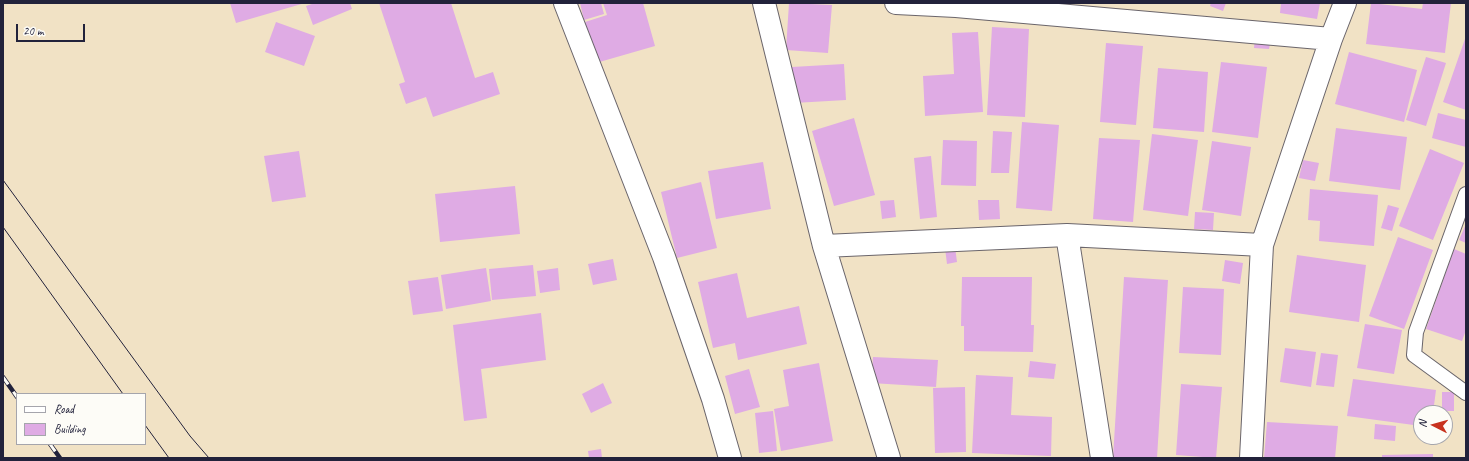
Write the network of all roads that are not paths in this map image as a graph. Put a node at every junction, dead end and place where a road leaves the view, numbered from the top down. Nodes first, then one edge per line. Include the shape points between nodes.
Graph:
1 (565, 3) edge
2 (764, 3) edge
3 (896, 3) edge
4 (1346, 3) edge
5 (1331, 39) junction
6 (1466, 194) edge
7 (1067, 235) junction
8 (1262, 245) junction
9 (824, 246) junction
10 (1466, 393) edge
11 (730, 458) edge
12 (889, 458) edge
13 (1102, 458) edge
14 (1251, 458) edge

1 - 11 street via 664,257 713,399
2 - 9 street
3 - 5 street
4 - 5 street
5 - 8 street
6 - 10 lane via 1416,332 1414,355
7 - 8 street
7 - 9 street
7 - 13 street
8 - 14 street
9 - 12 street

